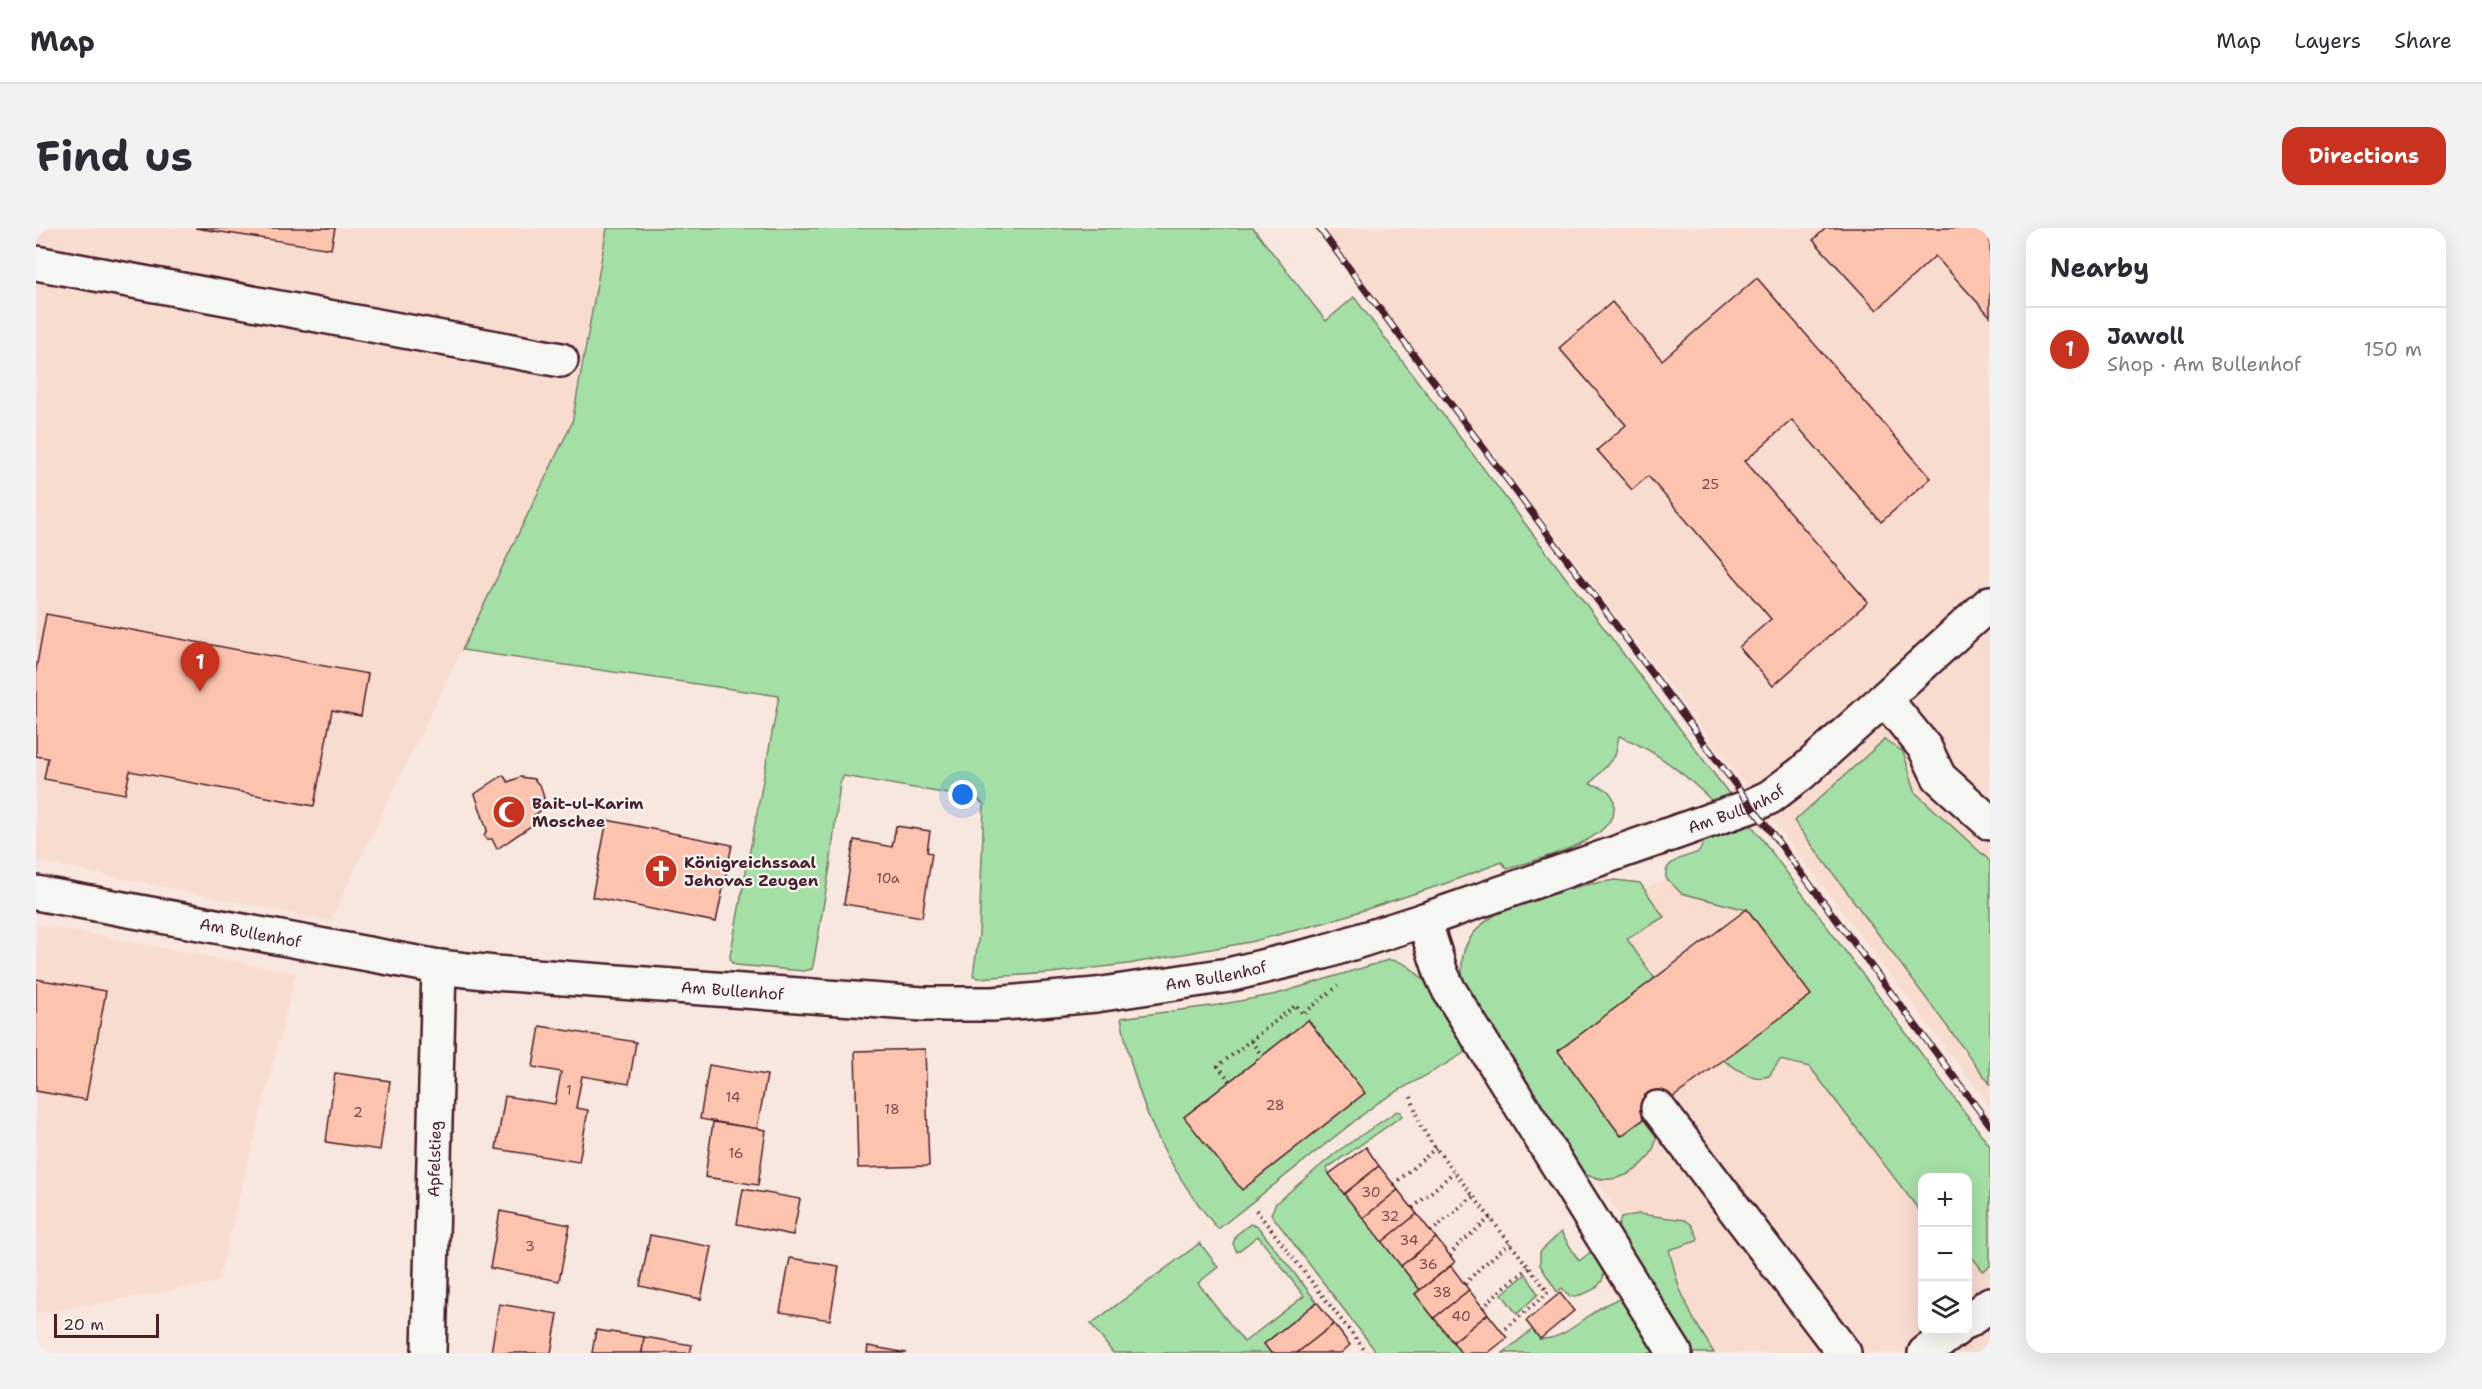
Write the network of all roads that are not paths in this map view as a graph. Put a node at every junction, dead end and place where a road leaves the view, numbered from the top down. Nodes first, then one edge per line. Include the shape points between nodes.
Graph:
1 (36, 263) edge
2 (561, 360) dead end
3 (1990, 603) edge
4 (1885, 699) junction
5 (1990, 823) edge
6 (36, 893) edge
7 (1424, 920) junction
8 (440, 967) junction
9 (1658, 1108) dead end
10 (1990, 1304) edge
11 (1972, 1318) edge
12 (1948, 1335) edge
13 (429, 1353) edge
14 (1675, 1353) edge
15 (1844, 1353) edge
16 (1925, 1353) edge

1 - 2 street
3 - 4 street, Am Bullenhof
4 - 5 street via 1925,748 1939,777
4 - 7 street, Am Bullenhof via 1770,797
6 - 8 street, Am Bullenhof
7 - 8 street, Am Bullenhof via 1323,952 1228,975 1096,995 993,1004 887,1003
7 - 14 street via 1449,990
8 - 13 street, Apfelstieg
9 - 15 street
10 - 11 street
12 - 16 street

